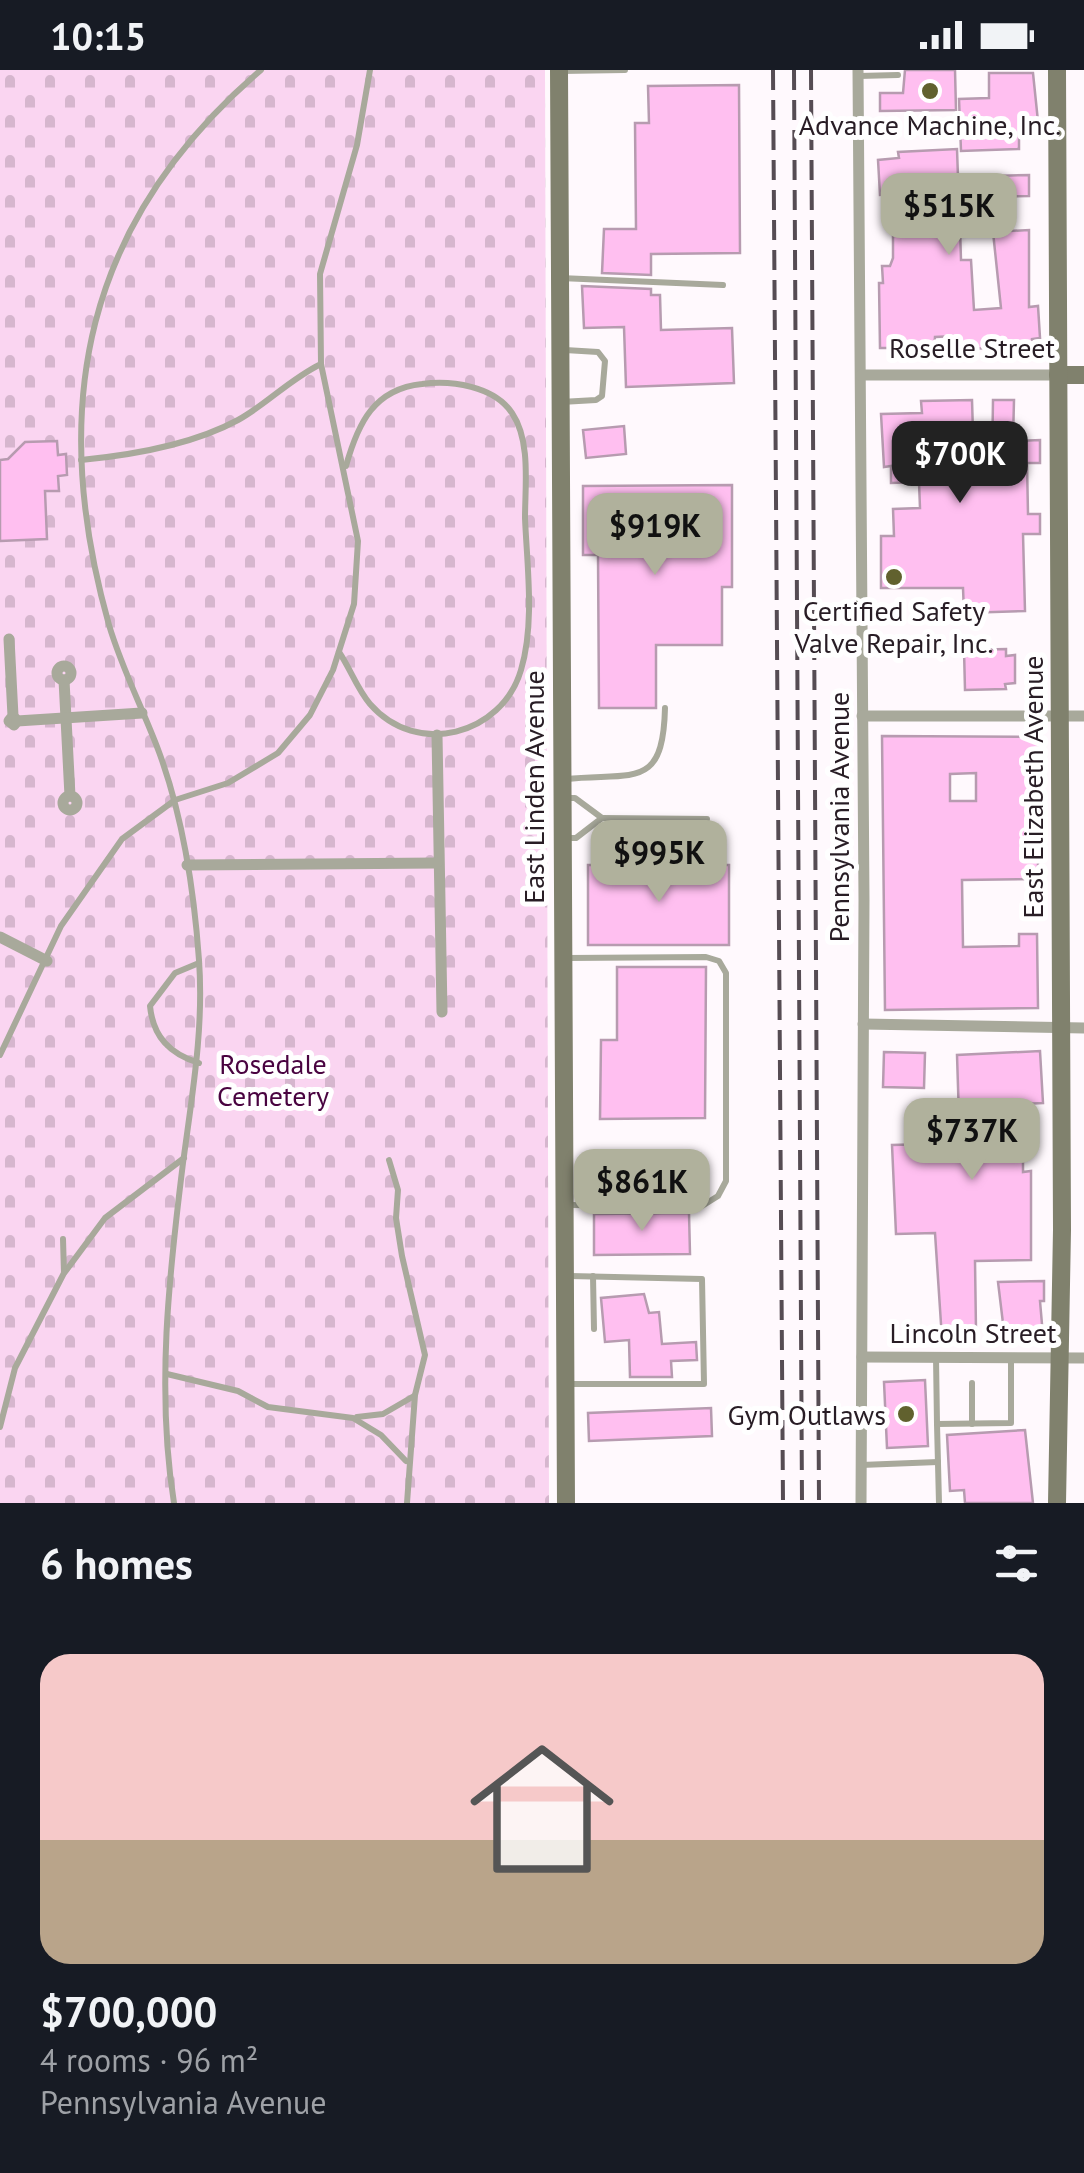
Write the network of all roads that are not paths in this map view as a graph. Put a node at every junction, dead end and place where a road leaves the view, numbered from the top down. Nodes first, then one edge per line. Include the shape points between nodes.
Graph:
1 (261, 70) edge
2 (370, 70) edge
3 (559, 70) edge
4 (625, 70) edge
5 (1057, 70) edge
6 (858, 73) edge
7 (898, 75) dead end
8 (559, 278) junction
9 (724, 285) dead end
10 (559, 350) junction
11 (321, 364) junction
12 (861, 375) junction
13 (1058, 375) junction
14 (1084, 375) edge
15 (560, 402) junction
16 (81, 460) junction
17 (346, 468) junction
18 (9, 639) dead end
19 (338, 650) junction
20 (64, 680) dead end
21 (665, 708) dead end
22 (142, 713) junction
23 (862, 716) junction
24 (1060, 716) junction
25 (1084, 716) edge
26 (66, 718) junction
27 (10, 720) edge
28 (437, 735) junction
29 (560, 789) junction
30 (70, 796) dead end
31 (175, 800) junction
32 (602, 818) junction
33 (707, 820) dead end
34 (560, 838) junction
35 (437, 863) junction
36 (187, 865) junction
37 (0, 937) edge
38 (560, 957) junction
39 (46, 961) junction
40 (200, 963) junction
41 (442, 1012) dead end
42 (864, 1024) junction
43 (1061, 1028) junction
44 (1084, 1028) edge
45 (0, 1055) edge
46 (199, 1063) junction
47 (184, 1158) junction
48 (390, 1160) dead end
49 (563, 1204) junction
50 (63, 1239) dead end
51 (64, 1274) junction
52 (564, 1276) junction
53 (594, 1276) junction
54 (594, 1328) dead end
55 (862, 1357) junction
56 (936, 1357) junction
57 (1011, 1358) junction
58 (1060, 1358) junction
59 (1084, 1358) edge
60 (167, 1374) junction
61 (972, 1383) dead end
62 (565, 1384) junction
63 (415, 1395) junction
64 (354, 1418) junction
65 (937, 1424) junction
66 (972, 1424) junction
67 (0, 1427) edge
68 (407, 1462) junction
69 (938, 1462) junction
70 (862, 1465) junction
71 (174, 1503) edge
72 (407, 1503) edge
73 (566, 1503) edge
74 (861, 1503) edge
75 (940, 1503) edge
76 (1057, 1503) edge

1 - 16 lane via 182,150 121,250 88,350 78,412
2 - 11 lane via 358,145 320,274
3 - 4 lane
3 - 8 street, East Linden Avenue
5 - 13 street, East Elizabeth Avenue
6 - 7 lane
6 - 12 street, Pennsylvania Avenue
8 - 9 lane
8 - 10 street, East Linden Avenue
10 - 15 street, East Linden Avenue
10 - 15 lane via 598,352 605,361 602,396
11 - 16 lane via 238,420
11 - 17 lane
12 - 13 street, Roselle Street
12 - 23 street, Pennsylvania Avenue
13 - 14 street, Roselle Street
13 - 24 street, East Elizabeth Avenue
15 - 29 street, East Linden Avenue
16 - 22 lane via 92,561
17 - 19 lane via 358,579
17 - 28 lane via 365,413 403,386 443,382 486,392 515,417 524,447 523,664 503,707 480,725
18 - 27 street
19 - 28 lane via 381,714 410,731
19 - 31 lane via 310,715 278,753 228,783
20 - 26 street
21 - 29 lane via 662,754 648,769
22 - 26 street
22 - 31 lane
23 - 24 street
23 - 42 street, Pennsylvania Avenue
24 - 25 street
24 - 43 street, East Elizabeth Avenue
26 - 27 street
26 - 30 street
28 - 35 street
29 - 32 lane
29 - 34 street, East Linden Avenue
31 - 36 lane
31 - 39 lane via 122,839 99,867
32 - 33 lane
32 - 34 lane via 576,838
34 - 38 street, East Linden Avenue
35 - 36 street
35 - 41 street
36 - 40 lane
37 - 39 street
38 - 49 street, East Linden Avenue
38 - 49 lane via 706,957 726,973 726,1181 718,1196 702,1206
39 - 45 lane
40 - 46 lane
40 - 46 lane via 175,973 150,1006 161,1040
42 - 43 street
42 - 55 street, Pennsylvania Avenue
43 - 44 street
43 - 58 street, East Elizabeth Avenue
46 - 47 lane
47 - 51 lane via 105,1218
47 - 60 lane via 166,1309
48 - 63 lane via 402,1256 426,1355
49 - 52 street, East Linden Avenue
50 - 51 lane
51 - 67 lane via 16,1368
52 - 53 lane
52 - 62 street, East Linden Avenue
53 - 54 lane
53 - 62 lane via 702,1279 704,1384
55 - 56 street, Lincoln Street
55 - 70 street, Pennsylvania Avenue
56 - 57 street, Lincoln Street
56 - 65 lane
57 - 58 street, Lincoln Street
57 - 66 lane via 1011,1423
58 - 59 street, Lincoln Street
58 - 76 street, East Elizabeth Avenue
60 - 64 lane via 238,1391 268,1407
60 - 71 lane
61 - 66 lane
62 - 73 street, East Linden Avenue
63 - 64 lane via 384,1414
63 - 68 lane
64 - 68 lane
65 - 66 lane
65 - 69 lane
68 - 72 lane
69 - 70 lane
69 - 75 lane
70 - 74 street, Pennsylvania Avenue

